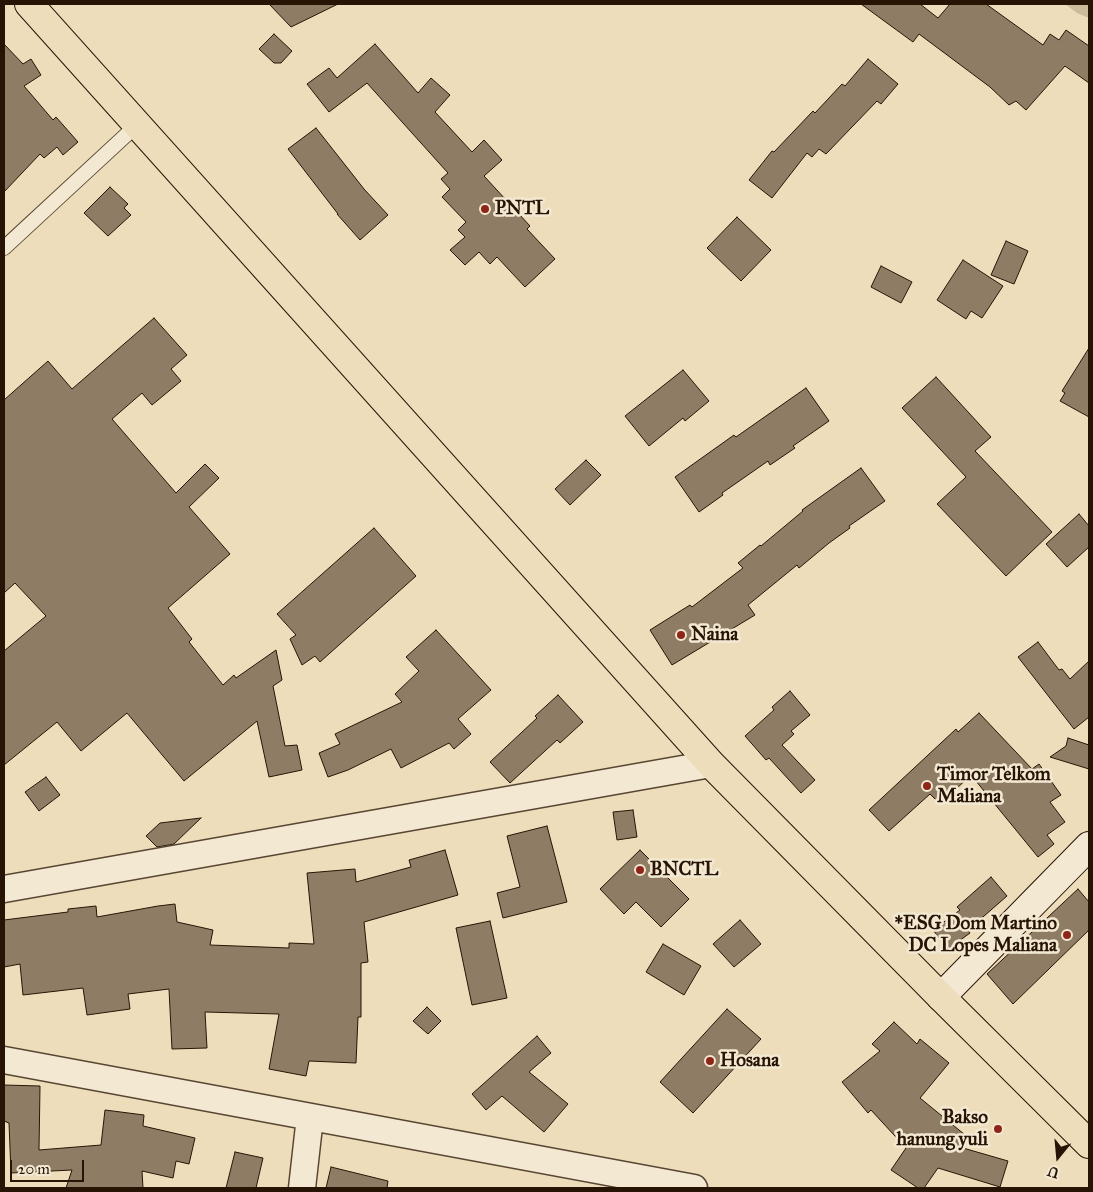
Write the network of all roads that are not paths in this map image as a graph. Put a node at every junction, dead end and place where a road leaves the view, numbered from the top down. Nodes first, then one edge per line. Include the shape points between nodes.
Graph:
1 (29, 4) edge
2 (138, 124) junction
3 (4, 248) edge
4 (711, 764) junction
5 (1089, 846) edge
6 (4, 889) edge
7 (941, 997) junction
8 (4, 1060) edge
9 (310, 1118) junction
10 (1089, 1144) edge
11 (302, 1188) edge
12 (694, 1188) edge

1 - 2 main road
2 - 3 lane
2 - 4 main road
4 - 6 street
4 - 7 main road
5 - 7 street
7 - 10 main road
8 - 9 street
9 - 11 street
9 - 12 street

